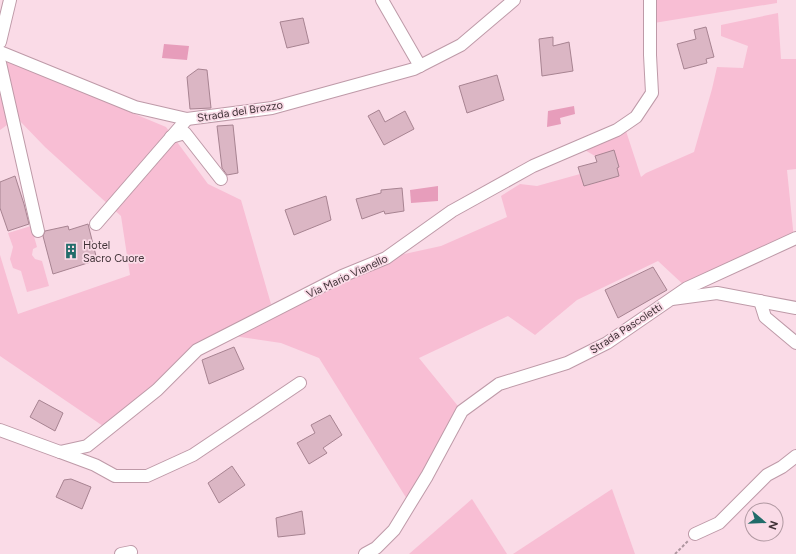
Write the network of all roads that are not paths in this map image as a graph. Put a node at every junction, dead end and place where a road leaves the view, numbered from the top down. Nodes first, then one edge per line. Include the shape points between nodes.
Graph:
1 (7, 0) edge
2 (382, 0) edge
3 (514, 0) edge
4 (650, 0) edge
5 (0, 42) edge
6 (0, 52) edge
7 (0, 63) edge
8 (420, 66) junction
9 (187, 119) junction
10 (170, 137) junction
11 (221, 179) dead end
12 (96, 224) dead end
13 (38, 231) dead end
14 (796, 238) edge
15 (671, 299) junction
16 (760, 301) junction
17 (796, 308) edge
18 (796, 343) edge
19 (300, 384) dead end
20 (0, 430) edge
21 (60, 452) junction
22 (796, 456) edge
23 (695, 534) road end
24 (365, 554) edge

1 - 5 street
2 - 8 street
3 - 8 street, Strada del Brozzo via 461,45
4 - 21 street, Via Mario Vianello via 652,93 636,117 617,130 533,166 452,211 386,258 342,276 197,350 157,390 87,446
6 - 9 street, Strada del Brozzo via 135,107
7 - 13 street
8 - 9 street, Strada del Brozzo via 272,108
9 - 10 street
10 - 11 street via 185,133
10 - 12 street
14 - 15 street, Strada Pascoletti via 688,288
15 - 16 street via 717,293
15 - 24 street, Strada Pascoletti via 607,343 567,363 499,384 462,411 394,530 376,548
16 - 17 street
16 - 18 street via 765,317
19 - 21 street via 193,455 147,476 115,476 95,465
20 - 21 street
22 - 23 street via 767,475 719,523

